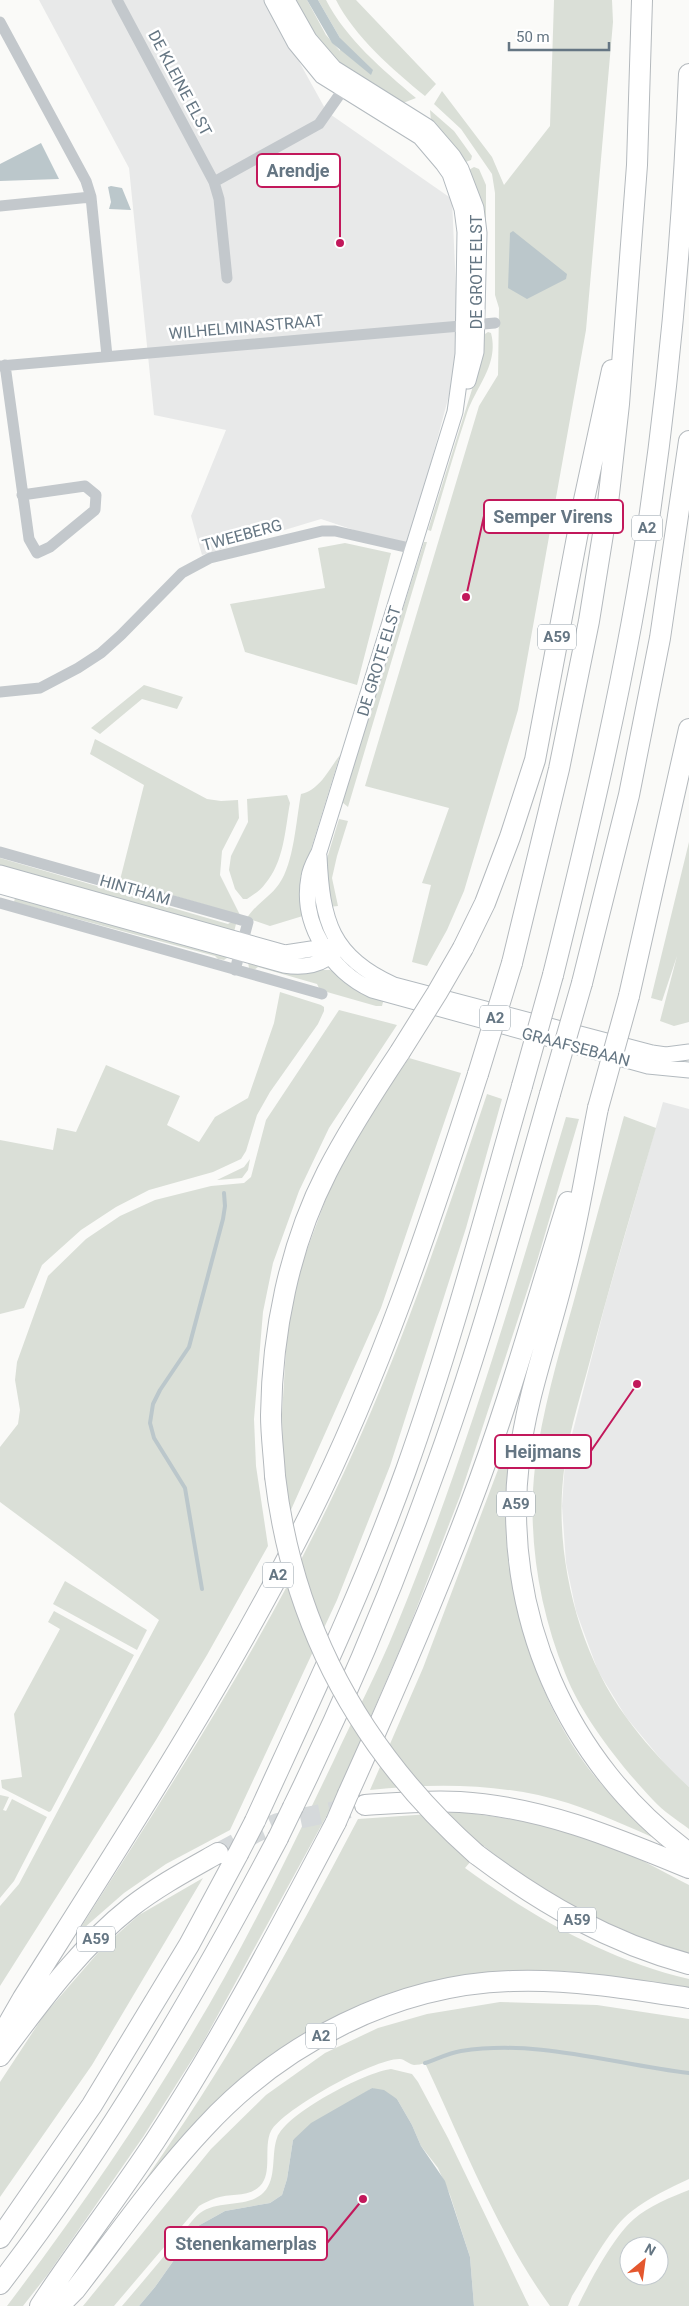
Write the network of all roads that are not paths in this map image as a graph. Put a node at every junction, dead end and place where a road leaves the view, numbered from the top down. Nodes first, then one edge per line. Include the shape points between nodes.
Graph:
1 (118, 0) edge
2 (272, 0) edge
3 (288, 0) edge
4 (642, 0) edge
5 (0, 22) edge
6 (689, 74) edge
7 (347, 85) junction
8 (214, 182) junction
9 (91, 197) junction
10 (0, 206) edge
11 (227, 278) dead end
12 (625, 317) junction
13 (494, 323) dead end
14 (470, 325) junction
15 (107, 356) junction
16 (3, 366) edge
17 (689, 441) edge
18 (22, 495) junction
19 (414, 549) junction
20 (0, 692) edge
21 (689, 729) edge
22 (0, 852) edge
23 (318, 852) junction
24 (0, 873) edge
25 (0, 886) edge
26 (0, 903) edge
27 (340, 945) junction
28 (241, 948) junction
29 (326, 952) junction
30 (235, 970) junction
31 (322, 994) dead end
32 (689, 1052) edge
33 (689, 1070) edge
34 (598, 1108) junction
35 (365, 1805) tunnel mouth
36 (689, 1853) edge
37 (228, 1854) junction
38 (689, 1868) edge
39 (689, 1964) edge
40 (689, 1998) edge
41 (0, 2038) edge
42 (0, 2056) edge
43 (0, 2238) edge
44 (0, 2284) edge
45 (40, 2306) edge
46 (59, 2306) edge

1 - 8 street, DE KLEINE ELST
2 - 7 main road, DE GROTE ELST via 307,60 322,76
3 - 7 main road, DE GROTE ELST via 309,40
4 - 12 highway, A2 via 637,165
5 - 9 street via 86,181
6 - 37 highway, A2, bridge via 672,336 650,513 600,784 553,975 452,1330 406,1470 352,1611 255,1820
7 - 8 street via 318,124
7 - 14 main road, DE GROTE ELST via 401,109 428,127 461,169 476,208 479,233
8 - 11 street, DE KLEINE ELST via 219,199
9 - 10 street
9 - 15 street
12 - 39 highway, A59, bridge via 604,401 534,760 510,837 485,903 463,948 358,1115 326,1174 304,1226 281,1315 271,1417 281,1517 296,1583 342,1691 370,1737 405,1783 446,1827 508,1878 567,1915 636,1947
12 - 41 highway, A2, bridge via 608,503 560,769 512,962 432,1219 398,1312 339,1453 270,1592 178,1752
13 - 14 street, WILHELMINASTRAAT
14 - 15 street, WILHELMINASTRAAT
14 - 19 main road, DE GROTE ELST via 476,352
15 - 16 street, WILHELMINASTRAAT
16 - 18 street
17 - 44 highway, A2, bridge via 660,638 629,795 582,983 478,1340 432,1480 378,1621 324,1744 224,1940 115,2121
18 - 18 street via 29,539 37,553 50,547 95,510 96,495 85,486
19 - 20 street, TWEEBERG via 322,531 210,558 182,573 121,635 78,668 40,688
19 - 23 main road, DE GROTE ELST
21 - 34 highway, bridge via 629,996
22 - 28 street, HINTHAM via 248,922
23 - 27 main road, DE GROTE ELST via 326,916
23 - 29 main road, DE GROTE ELST via 309,876 307,894 312,920
24 - 28 main road, HINTHAM
25 - 28 main road, HINTHAM
26 - 30 street
27 - 29 main road
27 - 32 main road, GRAAFSEBAAN via 358,965 394,985 652,1053
28 - 29 main road, HINTHAM via 295,967 313,964
28 - 30 street, HINTHAM
29 - 33 main road, GRAAFSEBAAN via 353,980 372,990 648,1066
30 - 31 street
34 - 36 highway, A59 via 565,1271 523,1437 516,1503 517,1554 536,1640 550,1680 573,1725 606,1775
34 - 45 highway, bridge via 471,1503 418,1636 336,1822 281,1926 155,2141
35 - 38 highway via 460,1802 519,1809 590,1827
37 - 42 highway, A59 via 169,1881 131,1907 100,1934 36,2007
37 - 43 highway, A2 via 189,1945 92,2105
40 - 46 highway, A2 via 564,1982 511,1981 452,1988 406,1999 356,2018 294,2051 244,2089 204,2128

